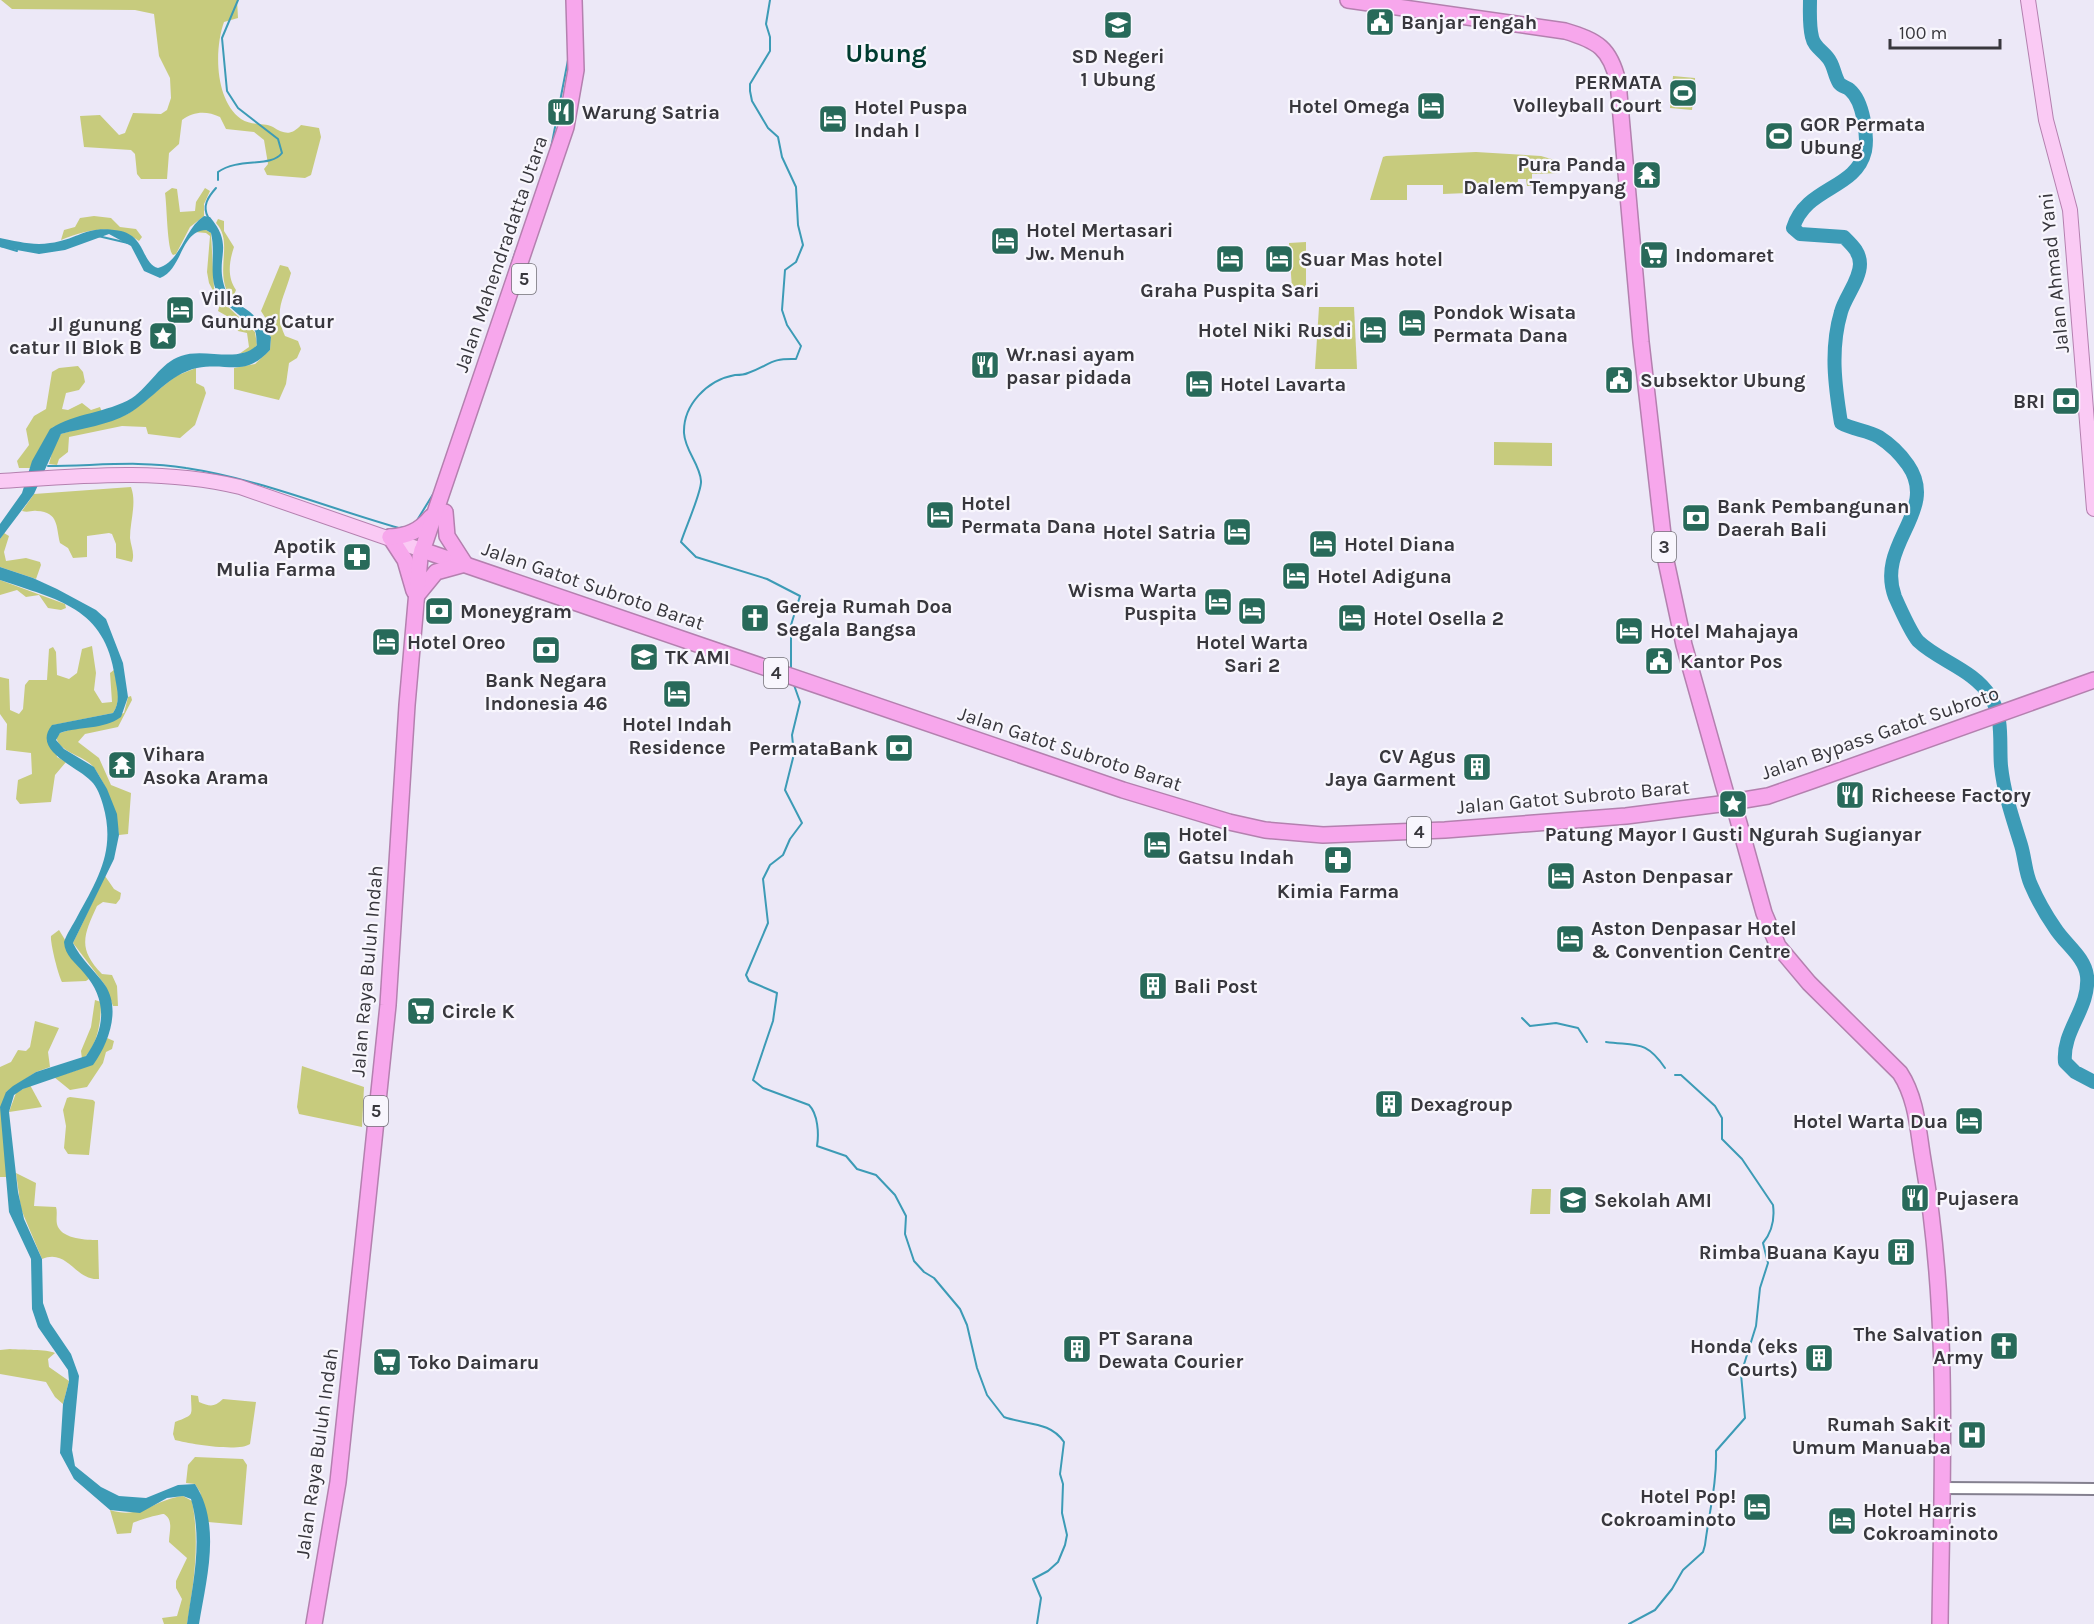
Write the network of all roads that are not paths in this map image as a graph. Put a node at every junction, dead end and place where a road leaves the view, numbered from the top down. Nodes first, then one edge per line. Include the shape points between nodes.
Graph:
1 (574, 0) edge
2 (583, 0) edge
3 (1348, 0) edge
4 (2028, 0) edge
5 (0, 481) edge
6 (2094, 509) edge
7 (440, 511) junction
8 (390, 537) junction
9 (427, 551) junction
10 (465, 564) junction
11 (416, 597) junction
12 (2094, 680) edge
13 (1723, 799) junction
14 (1744, 800) junction
15 (1737, 816) junction
16 (1942, 1488) junction
17 (2094, 1489) edge
18 (314, 1624) edge
19 (1940, 1624) edge

1 - 7 highway, Jalan Mahendradatta Utara / 5 via 577,57 570,112
2 - 7 highway, Jalan Mahendradatta Utara / 5 via 585,70 575,127
3 - 13 highway, 3 via 1565,31 1593,41 1614,64 1666,561
4 - 6 main road, Jalan Ahmad Yani via 2046,120 2070,210
5 - 8 main road via 152,474 212,480
7 - 8 highway via 424,526 406,535
7 - 9 highway, Jalan Mahendradatta Utara / 5
7 - 10 highway via 447,536
8 - 9 main road
8 - 11 highway via 405,560
9 - 10 highway, Jalan Gatot Subroto Barat / 4
9 - 11 highway, Jalan Raya Buluh Indah / 5
10 - 11 highway via 436,572
10 - 13 highway, Jalan Gatot Subroto Barat / 4 via 1123,790 1265,830 1385,835 1626,816
11 - 18 highway, Jalan Raya Buluh Indah / 5 via 388,1005 338,1482
12 - 14 highway, Jalan Bypass Gatot Subroto via 1768,796
13 - 14 highway via 1738,793
13 - 15 highway via 1726,815
14 - 15 highway via 1745,807
15 - 16 highway via 1764,913 1778,946 1809,983 1900,1073 1911,1098 1928,1183 1937,1259 1944,1388
16 - 17 street
16 - 19 highway

